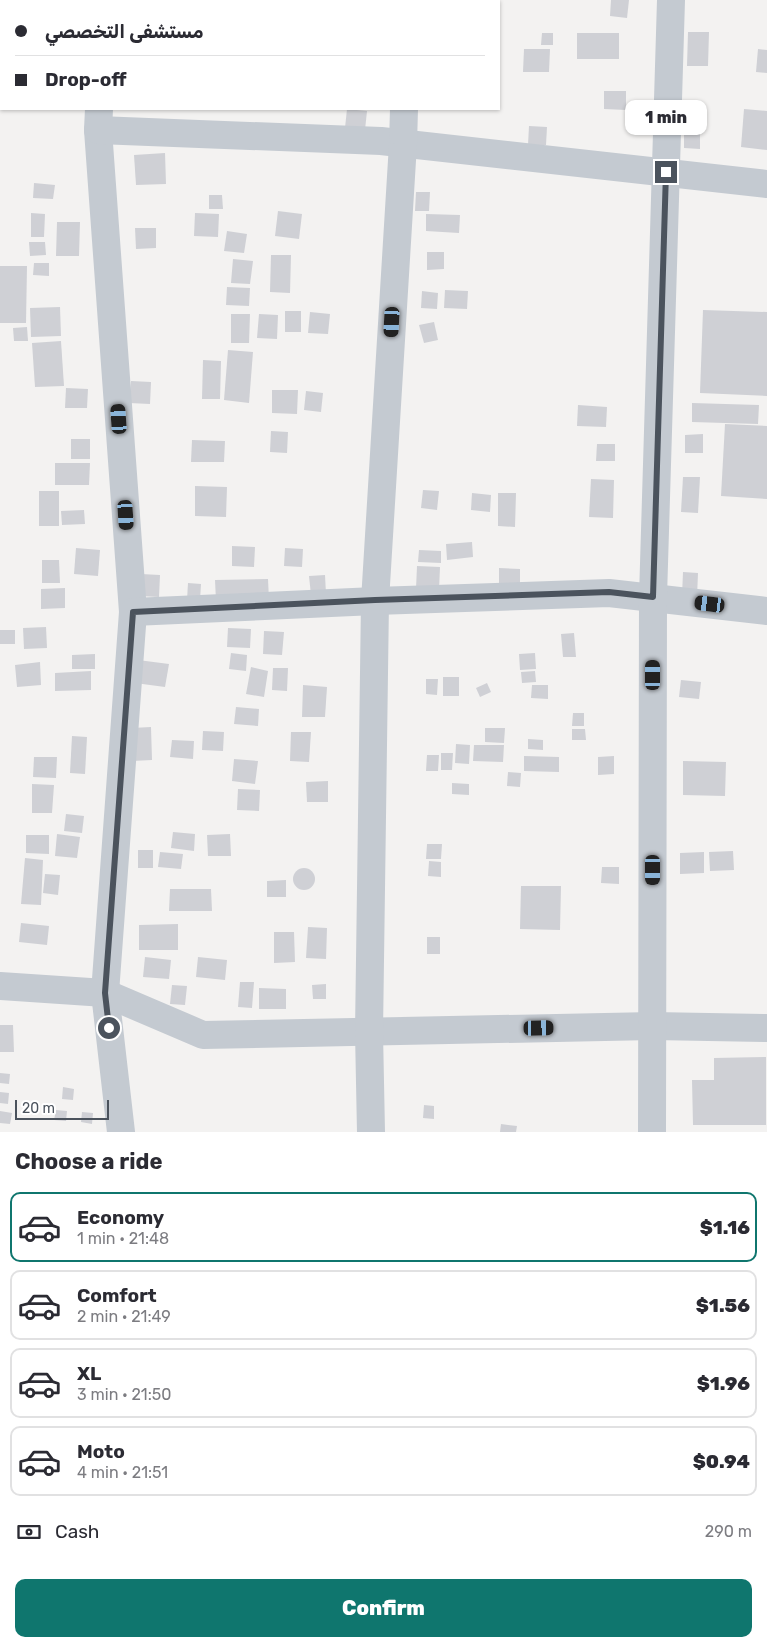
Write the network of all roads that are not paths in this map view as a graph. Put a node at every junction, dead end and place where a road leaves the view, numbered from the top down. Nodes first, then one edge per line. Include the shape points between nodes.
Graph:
1 (671, 0) edge
2 (404, 110) edge
3 (99, 119) edge
4 (403, 144) junction
5 (666, 172) junction
6 (767, 184) edge
7 (653, 597) junction
8 (375, 600) junction
9 (767, 611) edge
10 (133, 612) junction
11 (0, 986) edge
12 (105, 993) junction
13 (652, 1026) junction
14 (767, 1028) edge
15 (370, 1032) junction
16 (121, 1132) edge
17 (371, 1132) edge
18 (652, 1132) edge

1 - 5 street
2 - 4 street
3 - 4 street
3 - 10 street
4 - 5 street
4 - 8 street
5 - 6 street
5 - 7 street
7 - 8 street via 609,592
7 - 9 street
7 - 13 street
8 - 10 street
8 - 15 street
10 - 12 street
11 - 12 street
12 - 15 street via 203,1036
12 - 16 street
13 - 14 street
13 - 15 street
13 - 18 street
15 - 17 street

